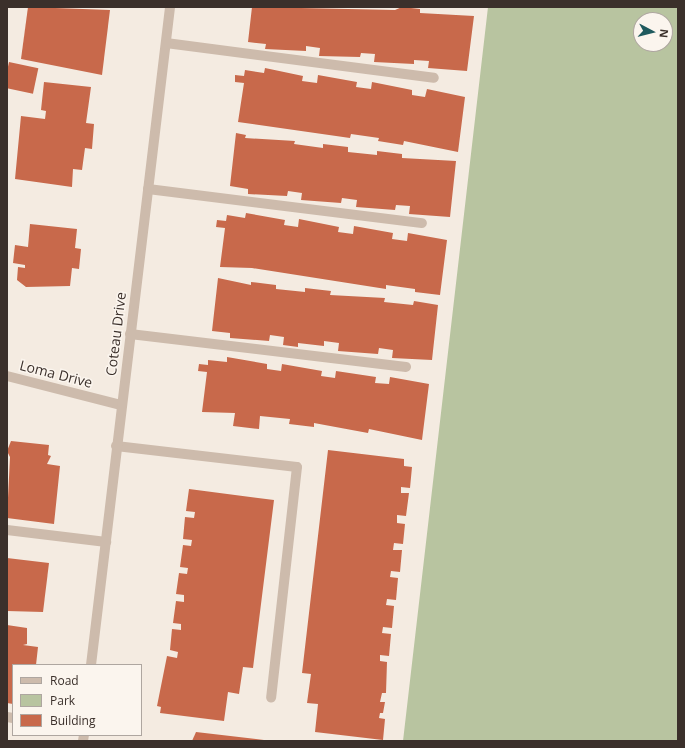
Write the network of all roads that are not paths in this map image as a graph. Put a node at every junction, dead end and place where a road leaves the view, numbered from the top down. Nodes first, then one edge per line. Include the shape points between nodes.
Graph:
1 (170, 7) edge
2 (166, 43) junction
3 (434, 78) dead end
4 (148, 189) junction
5 (422, 223) dead end
6 (130, 334) junction
7 (406, 367) dead end
8 (7, 376) edge
9 (121, 405) junction
10 (116, 446) junction
11 (7, 530) edge
12 (106, 542) junction
13 (92, 664) edge
14 (272, 698) dead end

1 - 2 street, Coteau Drive
2 - 3 street
2 - 4 street, Coteau Drive
4 - 5 street
4 - 6 street, Coteau Drive
6 - 7 street
6 - 9 street, Coteau Drive
8 - 9 street, Loma Drive
9 - 10 street, Coteau Drive
10 - 12 street, Coteau Drive
10 - 14 street via 297,467
11 - 12 street
12 - 13 street, Coteau Drive

